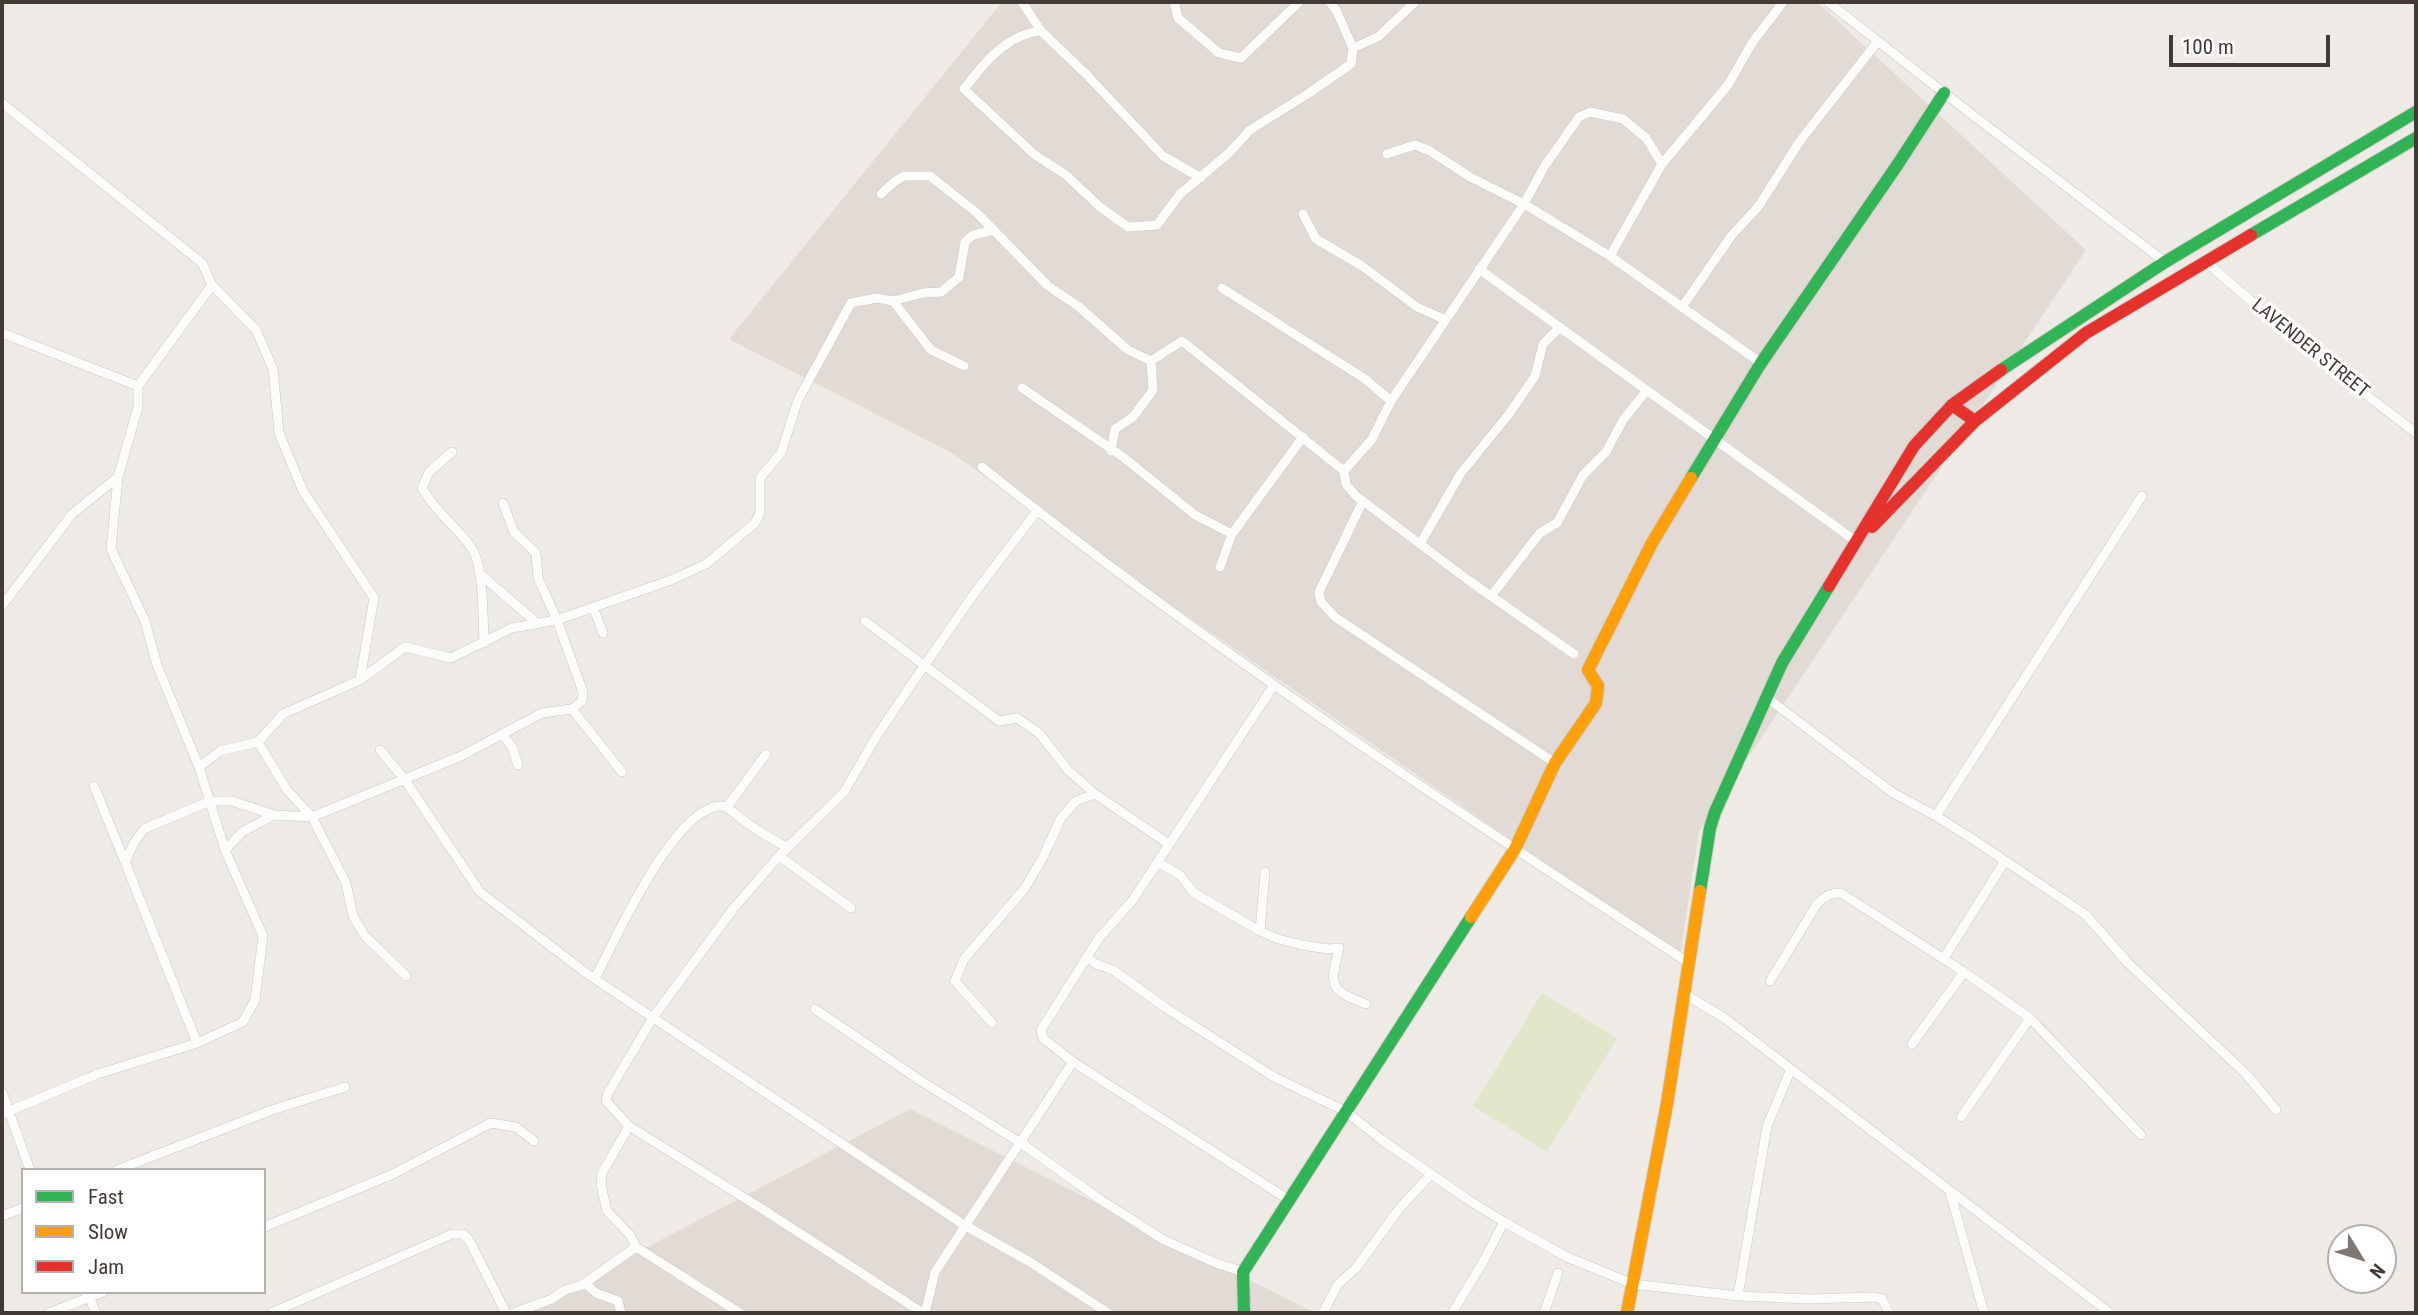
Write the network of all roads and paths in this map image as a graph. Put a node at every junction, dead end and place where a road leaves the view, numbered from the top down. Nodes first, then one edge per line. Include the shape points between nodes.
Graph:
1 (1022, 2) edge
2 (1174, 2) edge
3 (1299, 2) edge
4 (1330, 2) edge
5 (1415, 2) edge
6 (1783, 2) edge
7 (1828, 2) edge
8 (1041, 31) junction
9 (1878, 41) junction
10 (1353, 48) junction
11 (1944, 93) junction
12 (2, 103) edge
13 (2416, 112) edge
14 (2416, 138) edge
15 (1387, 154) dead end
16 (1662, 164) junction
17 (1202, 177) junction
18 (881, 194) dead end
19 (1524, 204) junction
20 (1303, 214) dead end
21 (994, 230) junction
22 (1610, 256) junction
23 (2165, 262) junction
24 (2206, 262) junction
25 (1479, 269) junction
26 (212, 285) junction
27 (1222, 288) dead end
28 (893, 300) junction
29 (1682, 307) junction
30 (1446, 320) junction
31 (1560, 327) junction
32 (2, 334) edge
33 (1151, 361) junction
34 (1761, 363) junction
35 (964, 366) dead end
36 (138, 386) junction
37 (1022, 388) dead end
38 (1647, 390) junction
39 (1391, 401) junction
40 (1952, 405) junction
41 (1975, 421) junction
42 (2416, 433) edge
43 (1303, 437) junction
44 (1716, 440) junction
45 (1111, 451) junction
46 (452, 452) dead end
47 (982, 467) dead end
48 (1344, 471) junction
49 (118, 477) junction
50 (2142, 496) dead end
51 (1363, 501) junction
52 (503, 503) dead end
53 (1037, 511) junction
54 (1233, 534) junction
55 (1857, 542) junction
56 (1420, 544) junction
57 (1220, 567) dead end
58 (480, 574) junction
59 (1491, 596) junction
60 (2, 606) edge
61 (593, 607) junction
62 (557, 620) junction
63 (865, 621) dead end
64 (537, 623) junction
65 (603, 633) dead end
66 (484, 643) junction
67 (1574, 654) dead end
68 (924, 666) junction
69 (359, 680) junction
70 (1274, 685) junction
71 (1766, 697) junction
72 (572, 709) junction
73 (502, 734) junction
74 (258, 742) junction
75 (380, 750) dead end
76 (766, 754) dead end
77 (1555, 763) junction
78 (518, 765) dead end
79 (199, 767) junction
80 (622, 772) dead end
81 (405, 780) junction
82 (94, 786) dead end
83 (1095, 794) junction
84 (210, 801) junction
85 (727, 807) junction
86 (274, 815) junction
87 (1936, 816) junction
88 (312, 817) junction
89 (1169, 844) junction
90 (788, 848) junction
91 (1515, 849) junction
92 (225, 850) junction
93 (779, 856) junction
94 (2005, 861) junction
95 (125, 862) junction
96 (1157, 862) junction
97 (1265, 872) dead end
98 (851, 908) dead end
99 (1260, 931) junction
100 (1087, 957) junction
101 (1944, 958) junction
102 (1689, 963) junction
103 (1964, 972) junction
104 (406, 976) dead end
105 (595, 978) junction
106 (1770, 981) dead end
107 (1684, 994) junction
108 (1366, 1004) dead end
109 (815, 1009) dead end
110 (654, 1016) junction
111 (2030, 1018) junction
112 (992, 1023) dead end
113 (197, 1043) junction
114 (1912, 1044) dead end
115 (1073, 1062) junction
116 (1791, 1069) junction
117 (345, 1087) dead end
118 (2, 1092) edge
119 (2276, 1110) dead end
120 (1345, 1111) junction
121 (6, 1113) edge
122 (1961, 1118) dead end
123 (629, 1126) junction
124 (2141, 1135) dead end
125 (534, 1141) dead end
126 (1021, 1143) junction
127 (29, 1168) edge
128 (122, 1168) edge
129 (1431, 1174) junction
130 (1950, 1192) junction
131 (1289, 1200) junction
132 (21, 1209) edge
133 (2, 1216) edge
134 (1504, 1222) junction
135 (964, 1225) junction
136 (266, 1226) edge
137 (636, 1247) junction
138 (1243, 1272) junction
139 (1558, 1273) dead end
140 (585, 1283) junction
141 (1633, 1284) junction
142 (88, 1295) edge
143 (1738, 1296) junction
144 (49, 1313) edge
145 (96, 1313) edge
146 (271, 1313) edge
147 (506, 1313) edge
148 (513, 1313) edge
149 (621, 1313) edge
150 (740, 1313) edge
151 (924, 1313) edge
152 (1108, 1313) edge
153 (1244, 1313) edge
154 (1323, 1313) edge
155 (1452, 1313) edge
156 (1544, 1313) edge
157 (1628, 1313) edge
158 (1889, 1313) edge
159 (1984, 1313) edge
160 (2110, 1313) edge

1 - 8 street
2 - 3 street via 1178,18 1219,53 1241,58
4 - 10 street
5 - 10 street via 1378,37
6 - 16 street via 1728,85
7 - 9 street
8 - 17 street via 1163,156
8 - 17 street via 1029,32 1003,47 964,89 1035,155 1128,227 1157,225 1180,194
9 - 11 street
9 - 29 street
10 - 17 street via 1351,64 1250,130
11 - 23 street
11 - 34 street
12 - 26 street via 202,262
13 - 23 street
14 - 24 street
15 - 19 street via 1415,145
16 - 19 street via 1646,138 1623,119 1590,112 1579,117
16 - 22 street
18 - 21 street via 904,176 930,176
19 - 22 street
19 - 25 street
20 - 30 street via 1316,239 1417,307
21 - 28 street via 965,242 959,277 941,292
21 - 33 street via 1048,286 1128,350
22 - 29 street
23 - 40 street
24 - 41 street via 2086,333
24 - 42 street, LAVENDER STREET via 2311,353
25 - 30 street
25 - 31 street
26 - 36 street
26 - 69 street via 256,330 273,369 279,433 303,491 374,598
27 - 39 street via 1365,379
28 - 35 street via 932,350
28 - 61 street via 851,303 797,400 781,453 760,478 760,513 755,523 706,564
29 - 34 street
30 - 39 street
31 - 38 street
31 - 56 street via 1543,344 1535,376 1461,473
32 - 36 street
33 - 43 street via 1182,341
33 - 45 street via 1153,390 1133,417 1115,429
34 - 44 street
36 - 49 street via 138,407
37 - 45 street
38 - 44 street
38 - 59 street via 1623,420 1606,453 1583,475 1557,523 1540,533
39 - 48 street via 1373,439
40 - 41 street
40 - 55 street via 1914,446
41 - 55 street
43 - 48 street
43 - 54 street
44 - 55 street
44 - 77 street via 1623,597 1588,670 1598,686 1595,704
45 - 54 street via 1195,515
46 - 58 street via 429,471 422,488 433,507 473,549
47 - 53 street
48 - 51 street via 1346,484
49 - 60 street via 72,514
49 - 79 street via 111,549 145,621
50 - 87 street
51 - 56 street
51 - 77 street via 1319,592 1321,602 1335,617
52 - 62 street via 514,531 536,553 538,578
53 - 68 street
53 - 70 street
54 - 57 street
55 - 71 street
56 - 59 street
58 - 64 street
58 - 66 street
59 - 67 street
61 - 62 street
61 - 65 street
62 - 64 street
62 - 72 street via 583,692 582,701
63 - 68 street
64 - 66 street via 512,628
66 - 69 street via 450,658 405,647
68 - 83 street via 999,721 1017,718 1039,733 1068,770
68 - 90 street via 844,792
69 - 74 street via 283,713
70 - 89 street
70 - 91 street
71 - 87 street via 1893,793
71 - 102 street via 1710,828
72 - 73 street via 542,713
72 - 80 street
73 - 78 street
73 - 81 street
74 - 79 street via 220,751
74 - 88 street via 287,790
75 - 81 street
76 - 85 street
77 - 91 street
79 - 84 street
81 - 88 street
81 - 105 street via 480,892
82 - 95 street
83 - 89 street
83 - 112 street via 1076,801 1061,818 1025,888 964,959 955,981
84 - 86 street via 232,801
84 - 92 street
84 - 95 street via 144,829
85 - 90 street
85 - 105 street via 702,812 654,866
86 - 88 street
86 - 92 street via 242,832
87 - 94 street
88 - 104 street via 346,883 353,915 365,936
89 - 96 street
90 - 93 street
91 - 102 street
91 - 120 street
92 - 113 street via 263,936 255,1000 243,1022
93 - 98 street
93 - 110 street via 733,909
94 - 101 street
94 - 119 street via 2086,915 2128,963 2246,1074
95 - 113 street
96 - 99 street via 1180,875 1194,893
96 - 100 street
97 - 99 street
99 - 108 street via 1302,945 1339,948 1332,972 1335,987 1344,996
100 - 115 street via 1041,1030 1043,1038
100 - 120 street via 1274,1077
101 - 103 street
101 - 106 street via 1848,897 1832,893 1817,904
102 - 107 street
103 - 111 street
103 - 114 street
105 - 110 street
107 - 116 street via 1723,1017
107 - 141 street
109 - 126 street
110 - 123 street via 606,1101
110 - 135 street
111 - 122 street
111 - 124 street
113 - 121 street via 99,1074
115 - 126 street
115 - 131 street
116 - 130 street
116 - 143 street via 1767,1126
117 - 128 street
118 - 121 street
120 - 129 street
120 - 131 street
121 - 127 street
123 - 137 street via 602,1173 601,1185 607,1211
123 - 151 street
125 - 136 street via 516,1127 491,1123 391,1175
126 - 135 street
126 - 138 street via 1164,1240
129 - 134 street
129 - 154 street via 1338,1284
130 - 159 street
130 - 160 street
131 - 138 street
132 - 133 street
134 - 141 street via 1567,1257
134 - 155 street
135 - 151 street via 935,1272
135 - 152 street
137 - 140 street
137 - 150 street
138 - 153 street
139 - 156 street
140 - 148 street
140 - 149 street via 596,1293 618,1301
141 - 143 street
141 - 157 street
142 - 144 street
142 - 145 street
143 - 158 street via 1875,1297 1882,1299
146 - 147 street via 452,1234 463,1234 468,1240

